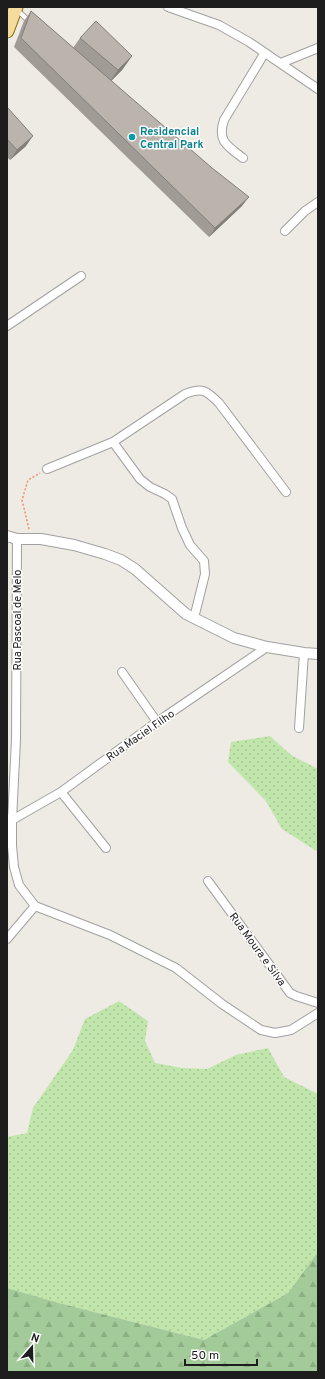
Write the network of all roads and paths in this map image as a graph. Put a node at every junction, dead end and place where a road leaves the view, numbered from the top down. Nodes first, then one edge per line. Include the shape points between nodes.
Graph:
1 (168, 7) edge
2 (16, 8) edge
3 (32, 24) edge
4 (7, 31) edge
5 (318, 48) edge
6 (264, 54) junction
7 (281, 63) junction
8 (318, 89) edge
9 (243, 158) dead end
10 (318, 202) edge
11 (285, 231) dead end
12 (81, 276) dead end
13 (7, 326) edge
14 (113, 442) junction
15 (47, 469) joint
16 (286, 492) dead end
17 (12, 538) edge
18 (41, 539) junction
19 (194, 618) junction
20 (266, 647) junction
21 (304, 653) junction
22 (318, 654) edge
23 (122, 672) dead end
24 (157, 722) junction
25 (299, 728) dead end
26 (61, 792) junction
27 (10, 819) edge
28 (106, 848) dead end
29 (208, 881) dead end
30 (35, 906) junction
31 (7, 939) edge
32 (318, 1003) edge
33 (318, 1013) edge

1 - 6 street via 219,25
2 - 3 lane
2 - 4 main road
5 - 7 street
6 - 7 street
6 - 9 street via 221,128 222,140
7 - 8 street
10 - 11 street
12 - 13 street
14 - 15 street
14 - 16 street via 185,394 202,390 219,403
14 - 19 street via 140,479 172,499 190,545 204,561 205,574
15 - 18 path via 28,480 22,500 29,531
17 - 18 street
17 - 27 street, Rua Pascoal de Melo via 16,740
18 - 19 street via 74,545 121,560
19 - 20 street via 234,638
20 - 21 street
20 - 24 street, Rua Maciel Filho
21 - 22 street
21 - 25 street
23 - 24 street
24 - 26 street, Rua Maciel Filho
26 - 27 street, Rua Maciel Filho
26 - 28 street
27 - 30 street, Rua Pascoal de Melo via 14,867 19,885
29 - 32 street, Rua Moura e Silva via 290,993
30 - 31 street
30 - 33 street via 110,935 176,968 261,1030 275,1033 291,1030

